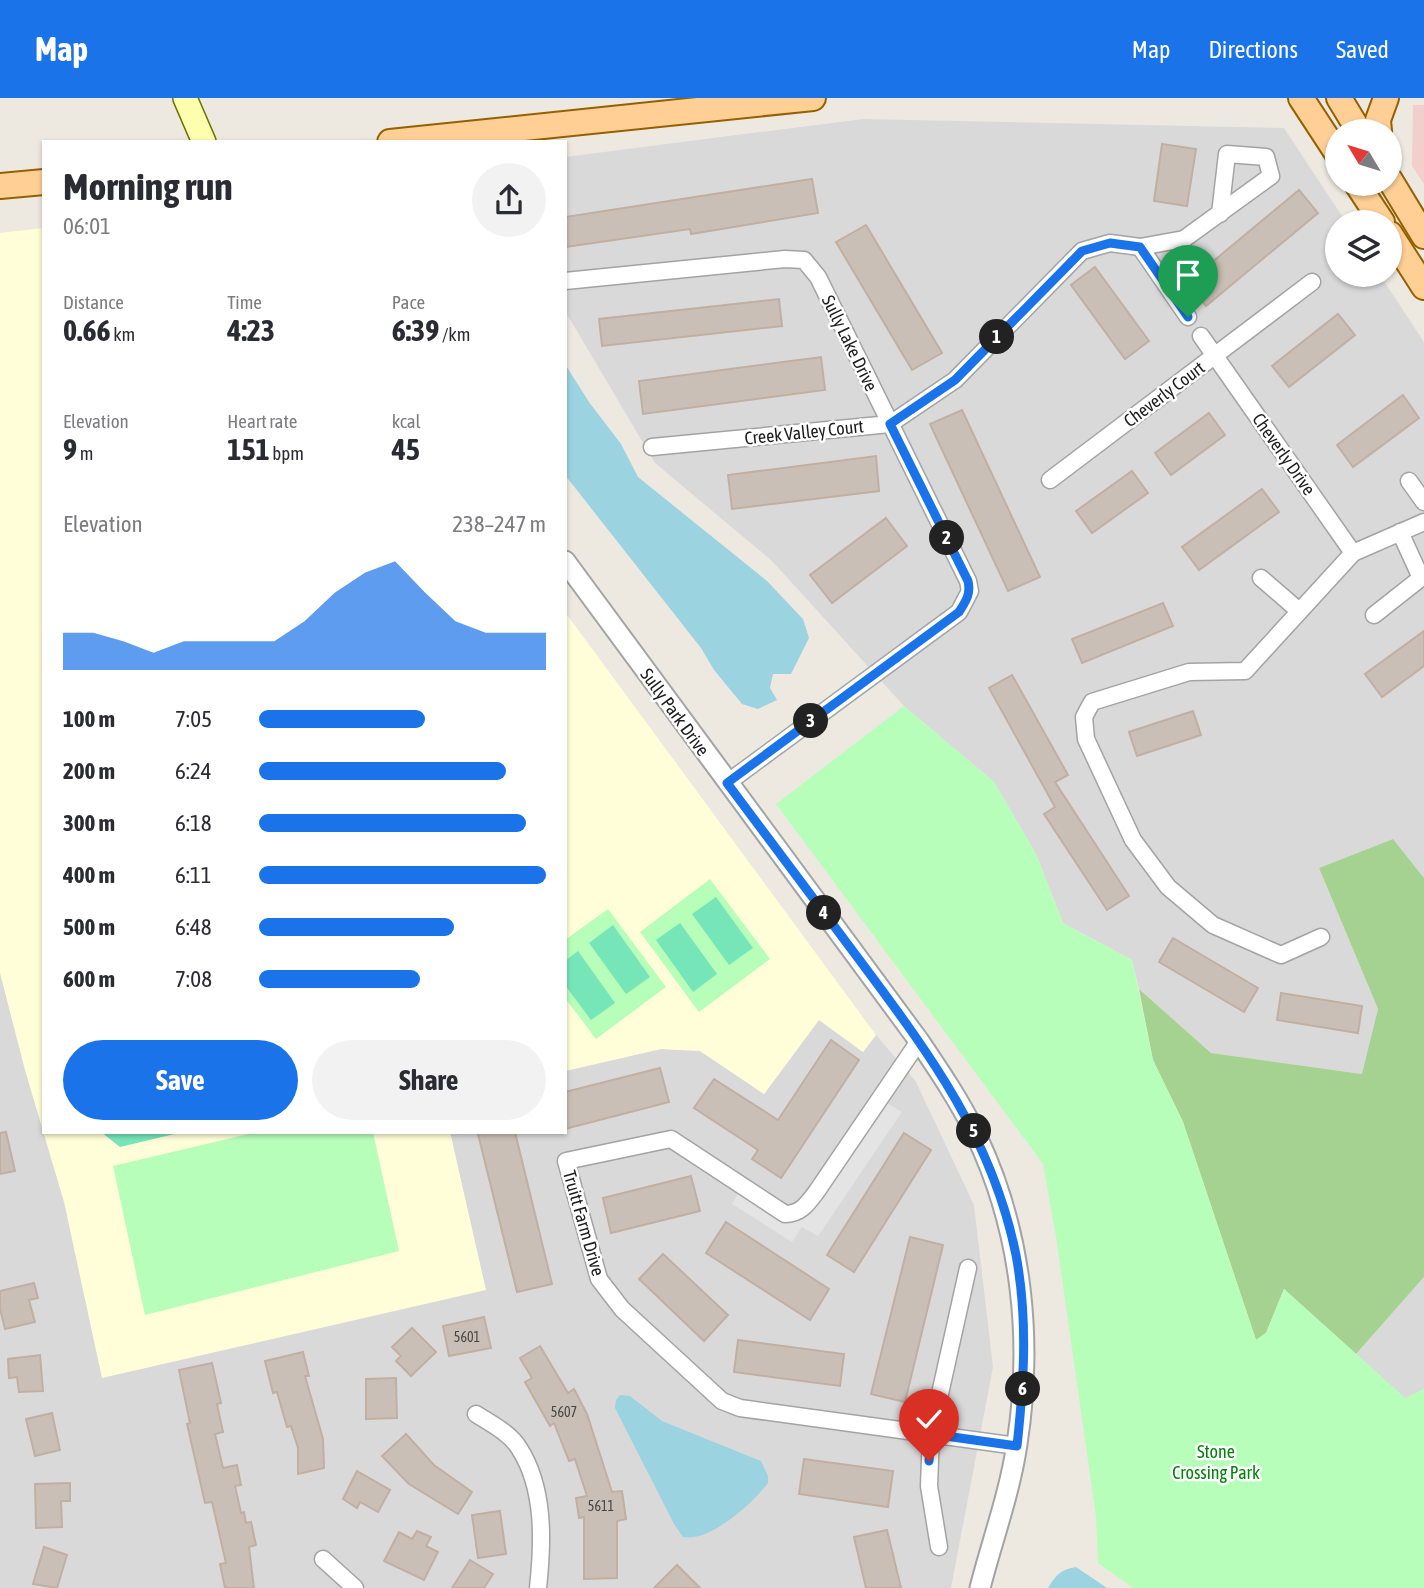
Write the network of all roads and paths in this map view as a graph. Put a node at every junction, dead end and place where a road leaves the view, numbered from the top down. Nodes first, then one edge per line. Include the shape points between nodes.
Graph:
1 (185, 98) edge
2 (813, 98) edge
3 (1301, 98) edge
4 (1339, 98) edge
5 (1386, 98) edge
6 (1352, 119) edge
7 (1378, 119) edge
8 (1325, 135) edge
9 (203, 140) edge
10 (409, 140) edge
11 (42, 182) edge
12 (0, 186) edge
13 (1400, 196) edge
14 (1220, 214) dead end
15 (1424, 236) edge
16 (1140, 247) junction
17 (1402, 252) edge
18 (567, 281) edge
19 (1312, 282) dead end
20 (1424, 287) edge
21 (1188, 317) dead end
22 (1201, 336) dead end
23 (1215, 356) junction
24 (890, 424) junction
25 (652, 447) dead end
26 (1050, 480) dead end
27 (1409, 481) dead end
28 (1424, 502) edge
29 (1424, 522) edge
30 (1400, 532) junction
31 (1353, 553) junction
32 (567, 564) edge
33 (1262, 578) dead end
34 (1422, 578) edge
35 (1298, 610) junction
36 (1374, 615) dead end
37 (727, 783) junction
38 (1321, 937) dead end
39 (919, 1041) junction
40 (968, 1268) dead end
41 (476, 1413) dead end
42 (931, 1434) junction
43 (1017, 1446) junction
44 (939, 1547) dead end
45 (323, 1559) dead end
46 (355, 1588) edge
47 (538, 1588) edge
48 (980, 1588) edge

1 - 9 main road
2 - 10 main road
3 - 8 main road
4 - 6 main road
5 - 7 main road
11 - 12 main road
13 - 15 main road
14 - 16 street, Creek Valley Court via 1184,239
16 - 21 street
16 - 24 street, Creek Valley Court via 1110,243 1082,251 955,380
17 - 20 main road
18 - 24 street, Sully Lake Drive via 804,260 818,277
19 - 23 street, Cheverly Court
22 - 23 street, Cheverly Drive
23 - 26 street, Cheverly Court
23 - 31 street, Cheverly Drive
24 - 25 street, Creek Valley Court
24 - 37 street, Sully Lake Drive via 968,581 967,599 959,612
27 - 28 street
29 - 30 street
30 - 31 street
30 - 34 street
31 - 35 street
32 - 37 street, Sully Park Drive
33 - 35 street
34 - 36 street
35 - 38 street via 1245,671 1189,672 1092,702 1084,717 1086,739 1133,840 1168,887 1213,925 1281,955
37 - 39 street, Sully Park Drive
39 - 42 street, Truitt Farm Drive via 817,1191 794,1214 785,1214 671,1139 566,1161 599,1279 622,1309 722,1401 740,1408
39 - 43 street, Sully Park Drive via 978,1139 1016,1255 1024,1315
40 - 42 street
41 - 47 street via 512,1439 532,1478 540,1512
42 - 43 street, Truitt Farm Drive
42 - 44 street via 929,1486
43 - 48 street, Sully Park Drive
45 - 46 street

